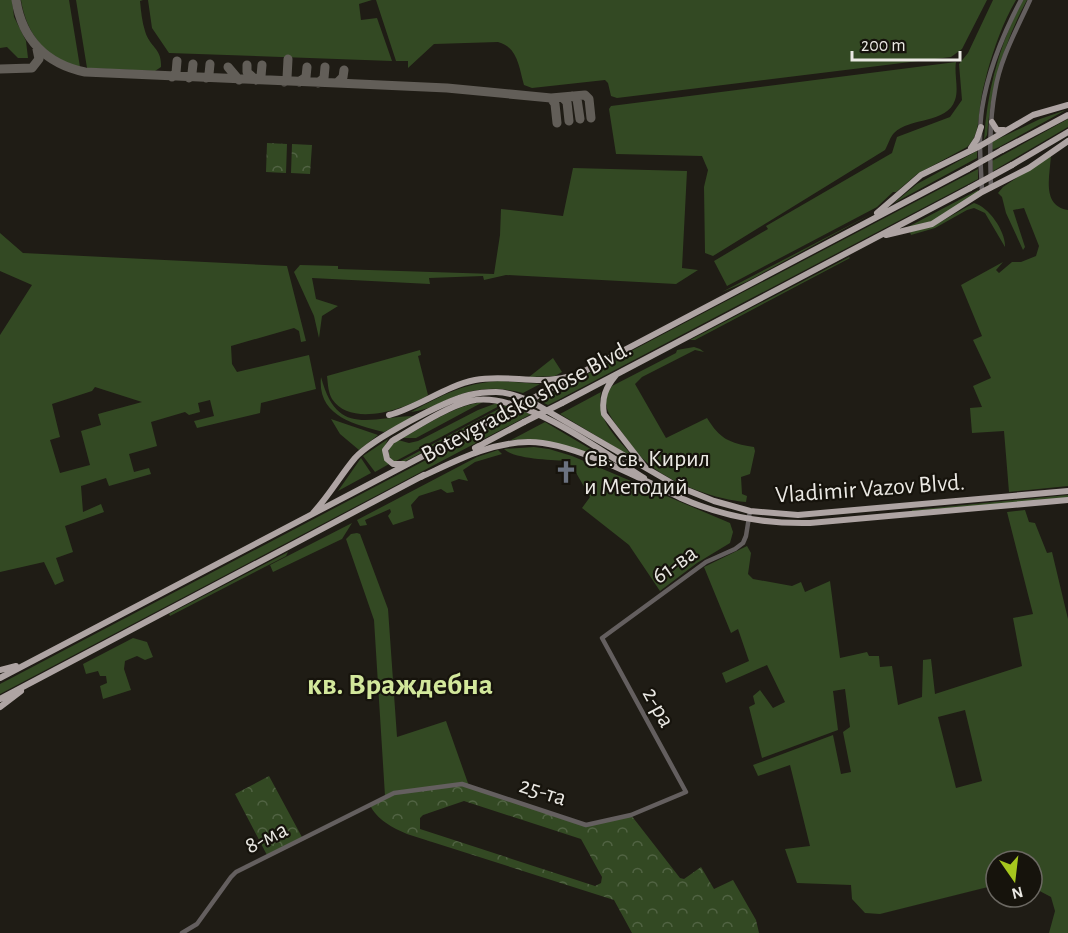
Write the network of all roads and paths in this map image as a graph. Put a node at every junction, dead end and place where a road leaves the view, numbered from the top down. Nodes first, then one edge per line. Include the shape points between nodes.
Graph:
1 (1021, 0) edge
2 (1030, 0) edge
3 (1068, 105) edge
4 (1068, 115) edge
5 (992, 122) junction
6 (981, 127) junction
7 (1007, 129) junction
8 (1068, 132) edge
9 (990, 139) junction
10 (1068, 141) edge
11 (980, 146) junction
12 (967, 152) junction
13 (990, 157) junction
14 (991, 188) junction
15 (982, 192) junction
16 (865, 223) junction
17 (863, 244) junction
18 (621, 370) junction
19 (580, 374) junction
20 (389, 415) dead end
21 (411, 463) junction
22 (647, 470) junction
23 (421, 477) junction
24 (663, 489) junction
25 (1068, 491) edge
26 (1068, 500) edge
27 (313, 513) junction
28 (750, 515) junction
29 (602, 638) joint
30 (30, 662) junction
31 (0, 670) edge
32 (0, 678) edge
33 (36, 680) junction
34 (0, 699) edge
35 (0, 708) edge
36 (686, 792) joint
37 (385, 796) joint
38 (182, 933) edge

1 - 6 street via 995,56
2 - 5 street via 1003,62
3 - 7 main road via 1044,111
4 - 16 main road, Botevgradsko shose Blvd., bridge
5 - 7 main road via 997,130
5 - 9 street
6 - 11 street
6 - 12 main road
7 - 9 main road
8 - 17 main road, Botevgradsko shose Blvd., bridge
9 - 11 main road
9 - 13 street
10 - 14 main road
11 - 12 main road
11 - 13 main road
11 - 15 street
12 - 16 main road via 913,180
13 - 14 street
14 - 15 main road
15 - 17 main road via 932,224 889,233
16 - 19 main road, Botevgradsko shose Blvd.
17 - 18 main road, Botevgradsko shose Blvd.
18 - 22 main road via 604,394 604,414
18 - 23 main road, Botevgradsko shose Blvd., bridge
19 - 20 main road via 552,381 496,378 466,382
19 - 21 main road, Botevgradsko shose Blvd., bridge
21 - 24 main road via 390,462 386,455 388,443 470,401 506,401 564,428
21 - 27 main road, Botevgradsko shose Blvd.
22 - 27 main road, Vladimir Vazov Blvd. via 532,402 497,392 467,396 378,440 355,458
22 - 28 main road, Vladimir Vazov Blvd. via 676,486
23 - 24 main road via 485,448 530,442 567,447
23 - 33 main road, Botevgradsko shose Blvd.
24 - 28 main road, Vladimir Vazov Blvd. via 713,510
25 - 28 main road, Vladimir Vazov Blvd. via 798,515
26 - 28 main road, Vladimir Vazov Blvd. via 810,523 767,521
27 - 30 main road, Botevgradsko shose Blvd.
28 - 29 street, 61-ва via 743,543 706,562
29 - 36 street, 2-ра
30 - 31 main road
30 - 32 main road, Botevgradsko shose Blvd.
33 - 34 main road, Botevgradsko shose Blvd.
33 - 35 main road
36 - 37 street, 25-та via 631,814 586,825 462,784
37 - 38 street, 8-ма via 236,873 197,924

